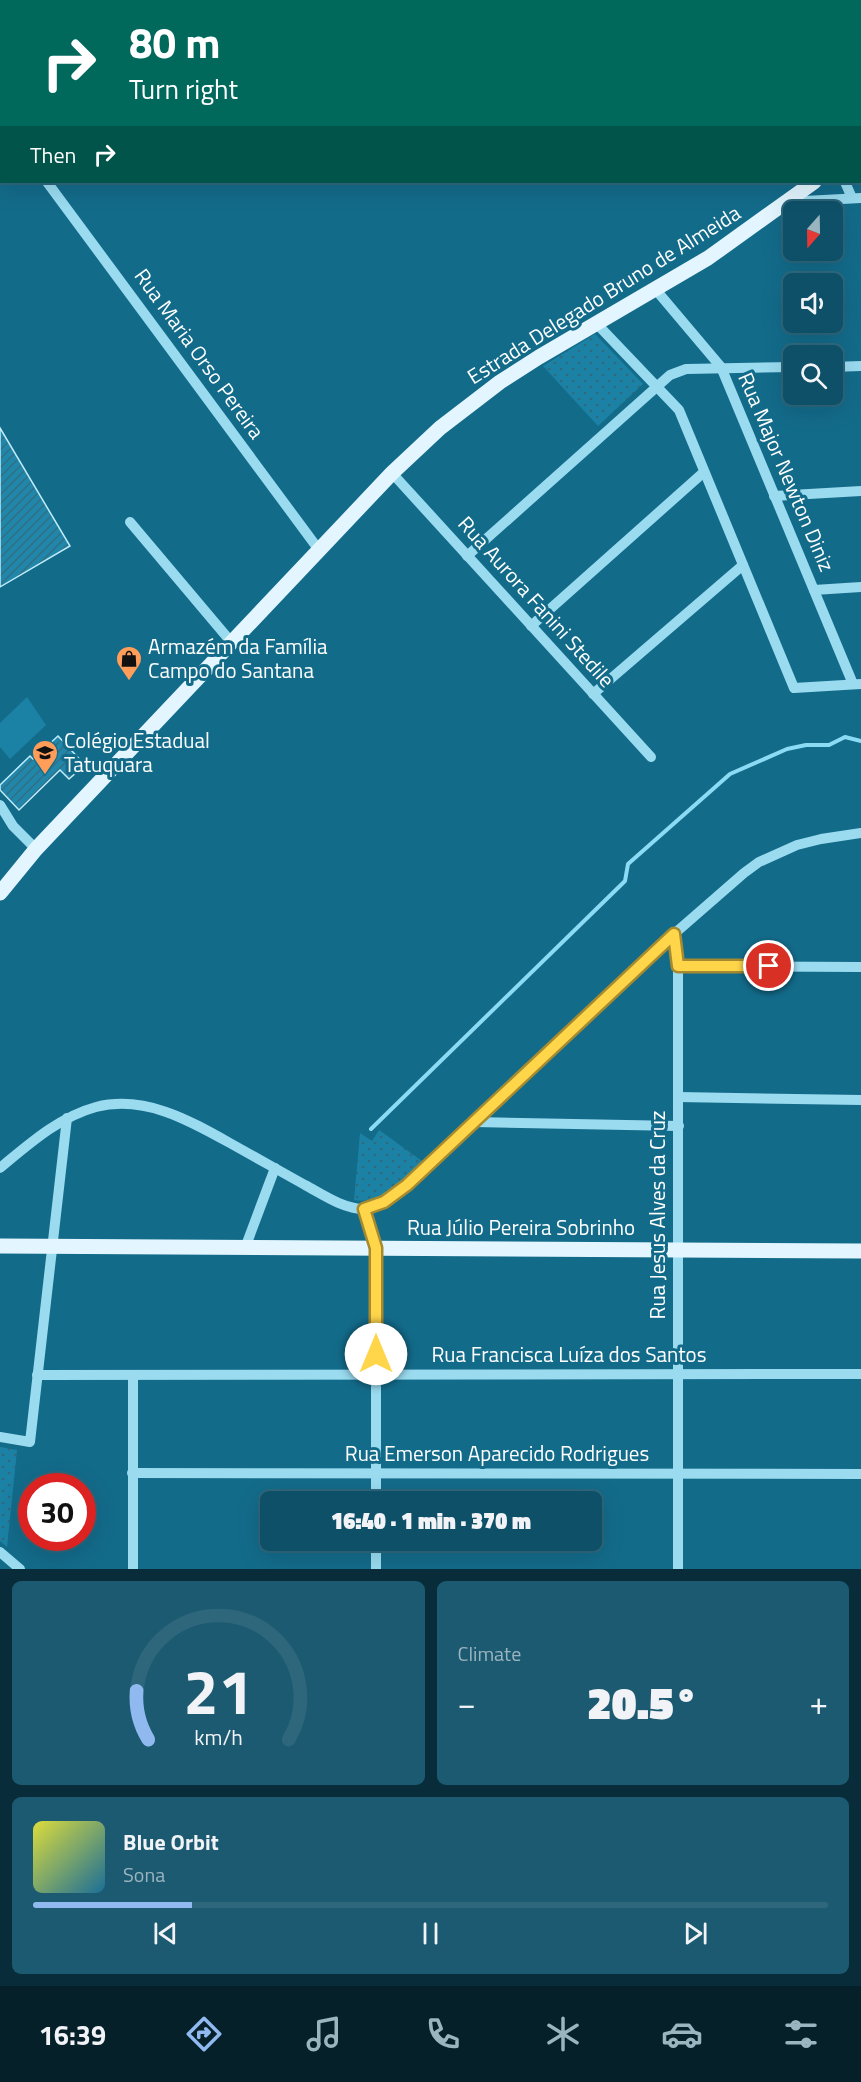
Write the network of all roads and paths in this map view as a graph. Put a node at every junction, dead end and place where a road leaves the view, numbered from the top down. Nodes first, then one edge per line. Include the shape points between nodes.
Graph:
1 (48, 183) edge
2 (812, 183) edge
3 (846, 183) edge
4 (856, 198) edge
5 (787, 201) edge
6 (804, 201) edge
7 (783, 204) edge
8 (656, 290) junction
9 (596, 323) junction
10 (861, 366) edge
11 (721, 367) junction
12 (783, 367) edge
13 (843, 367) edge
14 (656, 386) junction
15 (704, 472) junction
16 (392, 473) junction
17 (861, 491) edge
18 (774, 496) junction
19 (130, 522) dead end
20 (320, 550) junction
21 (467, 556) junction
22 (743, 565) junction
23 (861, 587) edge
24 (814, 590) junction
25 (531, 626) junction
26 (232, 643) junction
27 (857, 684) edge
28 (593, 694) junction
29 (651, 757) dead end
30 (0, 805) edge
31 (861, 833) edge
32 (36, 849) junction
33 (0, 893) edge
34 (674, 934) junction
35 (678, 966) junction
36 (861, 967) edge
37 (678, 1097) junction
38 (861, 1100) edge
39 (67, 1118) junction
40 (475, 1122) junction
41 (679, 1126) junction
42 (0, 1168) edge
43 (275, 1168) junction
44 (364, 1209) junction
45 (0, 1246) edge
46 (52, 1246) junction
47 (246, 1248) junction
48 (376, 1248) junction
49 (677, 1250) junction
50 (861, 1251) edge
51 (861, 1374) edge
52 (37, 1375) junction
53 (133, 1375) junction
54 (376, 1375) junction
55 (678, 1375) junction
56 (0, 1437) edge
57 (132, 1473) junction
58 (376, 1473) junction
59 (678, 1474) junction
60 (861, 1474) edge
61 (376, 1491) edge
62 (376, 1551) edge
63 (0, 1552) edge
64 (20, 1569) edge
65 (133, 1569) edge
66 (376, 1569) edge
67 (678, 1569) edge

1 - 20 street, Rua Maria Orso Pereira
2 - 5 main road, Estrada Delegado Bruno de Almeida
3 - 4 street
4 - 6 street
7 - 8 main road, Estrada Delegado Bruno de Almeida
8 - 9 main road, Estrada Delegado Bruno de Almeida
8 - 11 street, Rua Major Newton Diniz
9 - 14 street
9 - 16 main road, Estrada Delegado Bruno de Almeida via 471,403
10 - 13 street
11 - 12 street
11 - 14 street via 677,371
11 - 18 street, Rua Major Newton Diniz
14 - 15 street via 679,410
14 - 21 street
15 - 22 street
15 - 25 street
16 - 20 main road, Estrada Delegado Bruno de Almeida
16 - 21 street, Rua Aurora Fanini Stedile
17 - 18 street
18 - 24 street, Rua Major Newton Diniz
19 - 26 street
20 - 26 main road, Estrada Delegado Bruno de Almeida
21 - 25 street, Rua Aurora Fanini Stedile
22 - 27 street via 794,688
22 - 28 street
23 - 24 street
24 - 27 street, Rua Major Newton Diniz
25 - 28 street, Rua Aurora Fanini Stedile
26 - 32 main road, Estrada Delegado Bruno de Almeida
28 - 29 street, Rua Aurora Fanini Stedile
30 - 32 street via 13,826
31 - 34 street via 797,845 759,862
32 - 33 main road, Estrada Delegado Bruno de Almeida
34 - 35 street, Rua Jesus Alves da Cruz
34 - 40 street
35 - 36 street
35 - 37 street, Rua Jesus Alves da Cruz
37 - 38 street
37 - 41 street, Rua Jesus Alves da Cruz
39 - 42 street
39 - 43 street via 116,1104 147,1106 193,1122
39 - 46 street
40 - 41 street
40 - 44 street via 401,1189 384,1202
41 - 49 street, Rua Jesus Alves da Cruz
43 - 44 street via 338,1202
43 - 47 street
44 - 48 street
45 - 46 main road, Rua Júlio Pereira Sobrinho
46 - 47 main road, Rua Júlio Pereira Sobrinho
46 - 52 street
47 - 48 main road, Rua Júlio Pereira Sobrinho
48 - 49 main road, Rua Júlio Pereira Sobrinho
48 - 54 street
49 - 50 main road, Rua Júlio Pereira Sobrinho
49 - 55 street, Rua Jesus Alves da Cruz
51 - 55 street, Rua Francisca Luíza dos Santos
52 - 53 street, Rua Francisca Luíza dos Santos
52 - 56 street via 30,1442
53 - 54 street, Rua Francisca Luíza dos Santos
53 - 57 street
54 - 55 street, Rua Francisca Luíza dos Santos
54 - 58 street
55 - 59 street, Rua Jesus Alves da Cruz
57 - 58 street, Rua Emerson Aparecido Rodrigues
57 - 65 street
58 - 59 street, Rua Emerson Aparecido Rodrigues
58 - 61 street
59 - 60 street, Rua Emerson Aparecido Rodrigues
59 - 67 street, Rua Jesus Alves da Cruz
62 - 66 street
63 - 64 street

